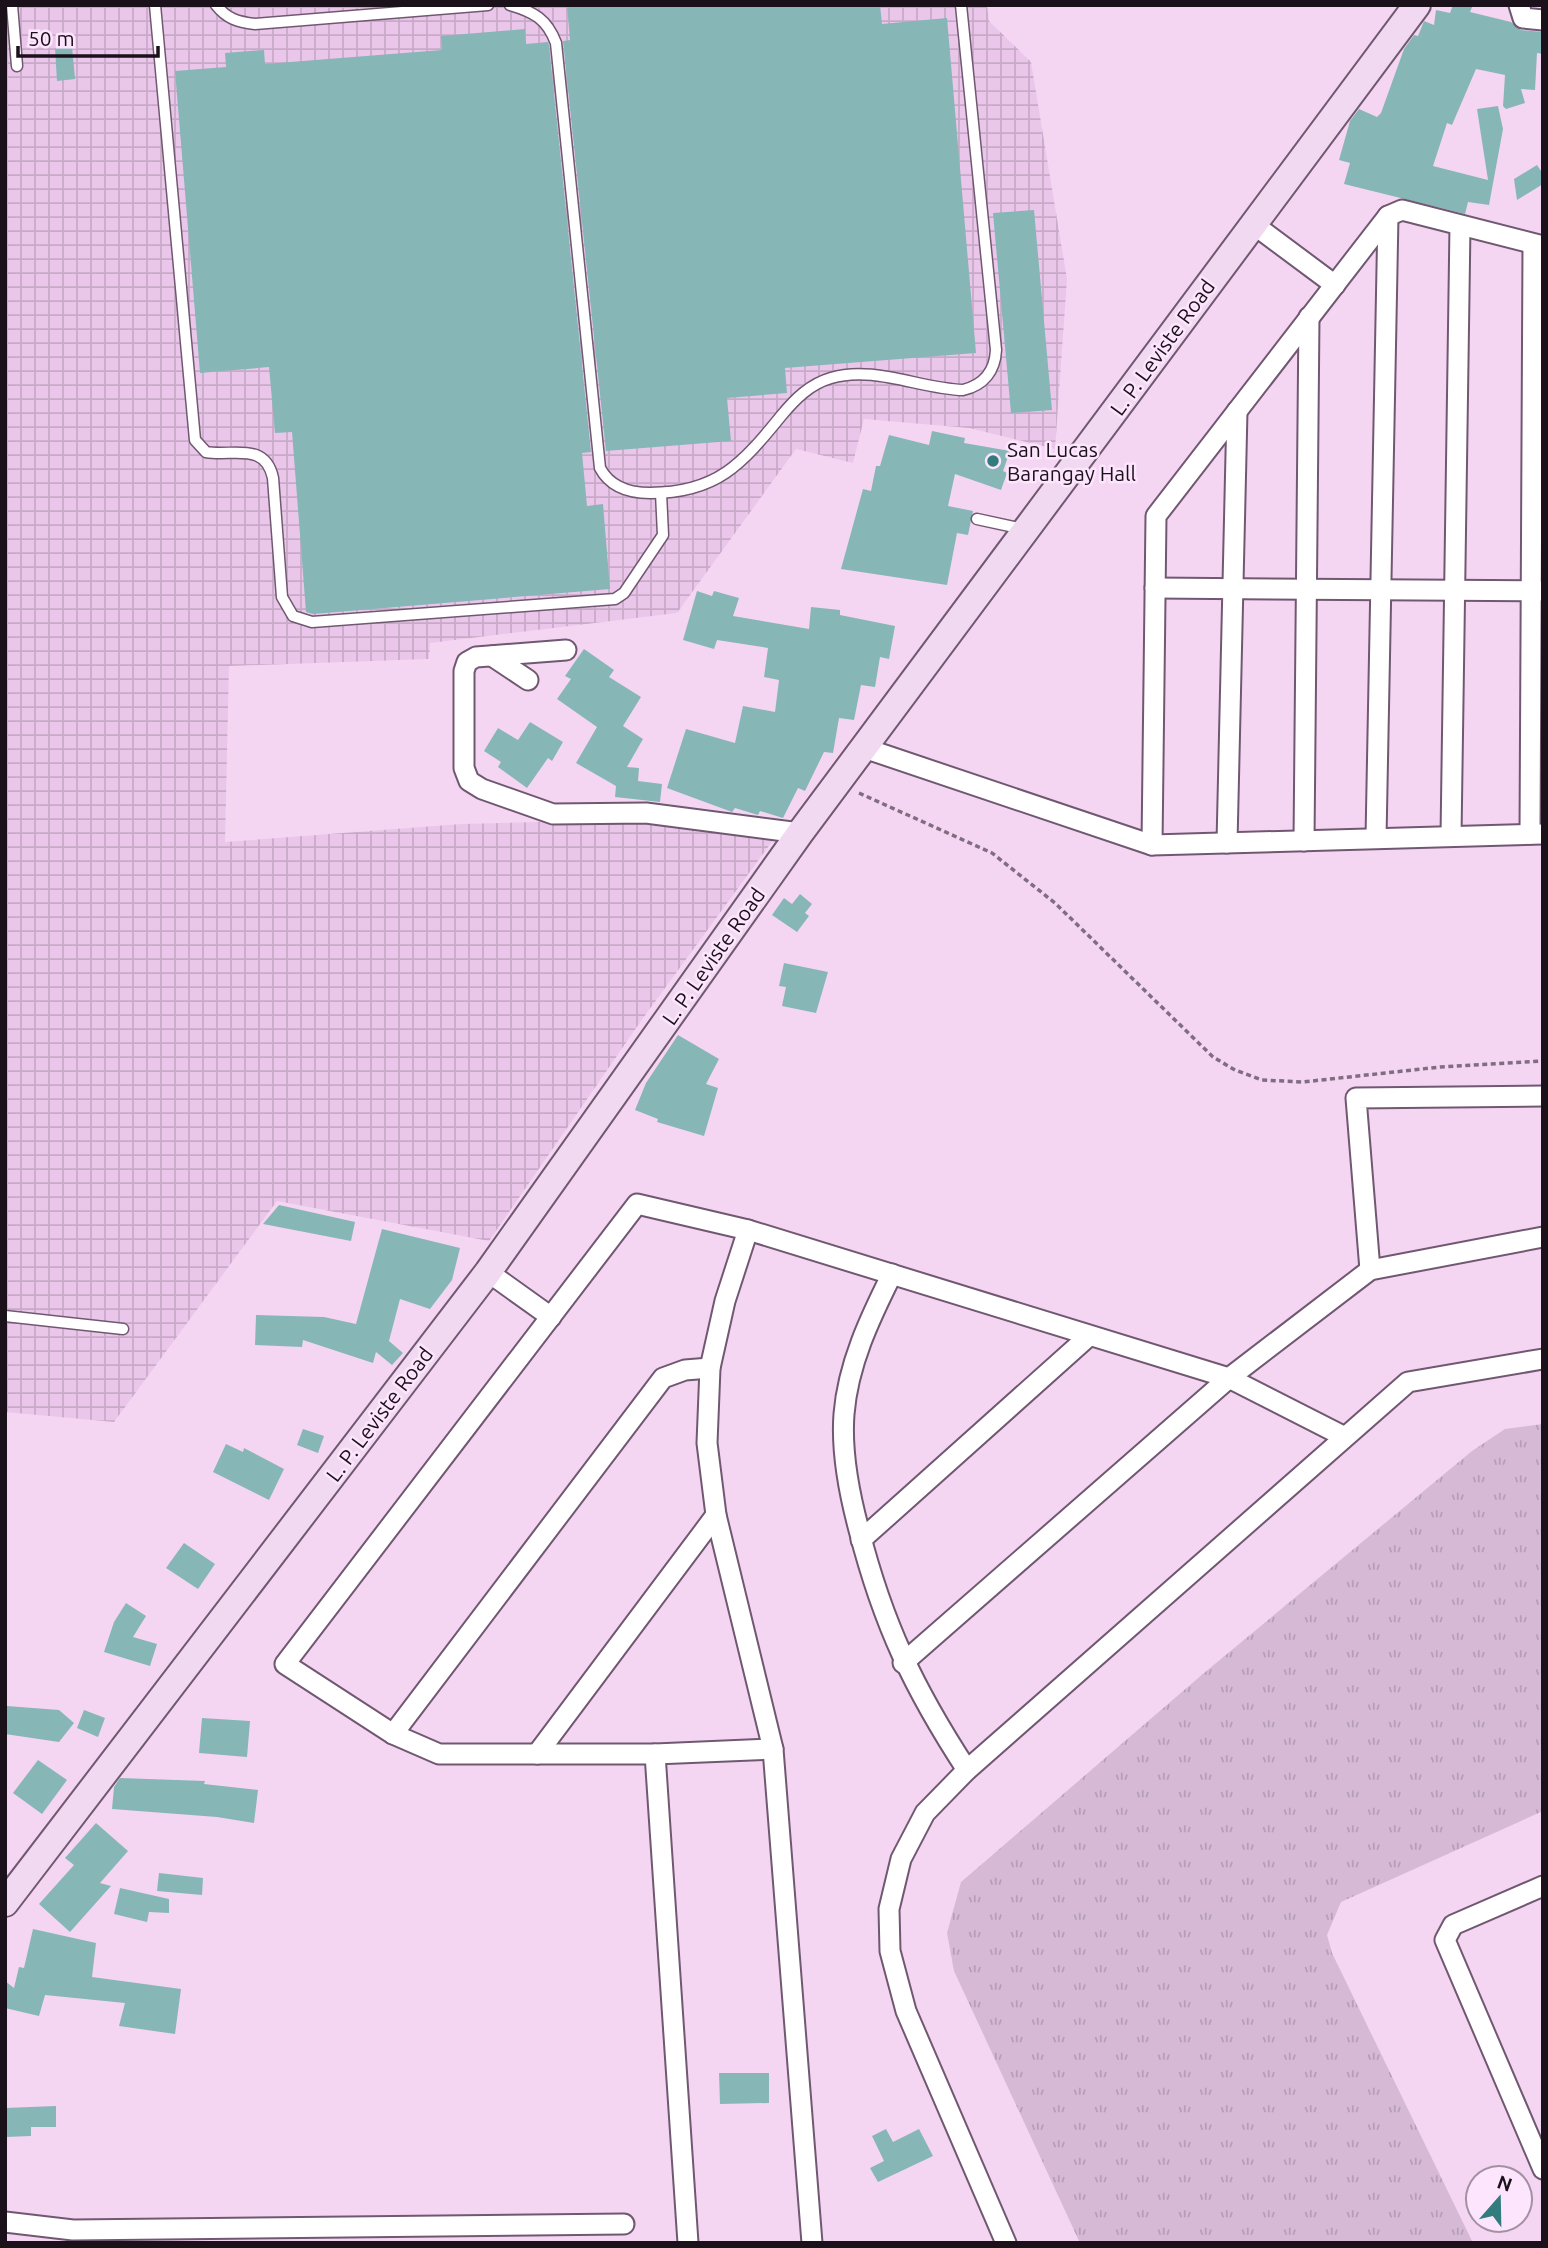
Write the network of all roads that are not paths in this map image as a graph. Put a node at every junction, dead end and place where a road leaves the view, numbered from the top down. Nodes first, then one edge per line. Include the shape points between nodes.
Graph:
1 (12, 5) edge
2 (155, 5) edge
3 (216, 5) edge
4 (488, 5) edge
5 (510, 5) edge
6 (961, 5) edge
7 (1417, 5) edge
8 (1520, 5) edge
9 (1543, 20) edge
10 (17, 66) dead end
11 (1388, 216) junction
12 (1253, 224) junction
13 (1460, 226) junction
14 (1538, 246) edge
15 (1335, 285) junction
16 (1309, 317) junction
17 (1237, 411) junction
18 (662, 493) junction
19 (977, 519) dead end
20 (1027, 530) junction
21 (1155, 588) junction
22 (1233, 589) junction
23 (1307, 589) junction
24 (1381, 590) junction
25 (1454, 590) junction
26 (1537, 591) edge
27 (566, 650) dead end
28 (492, 656) junction
29 (527, 680) dead end
30 (864, 748) junction
31 (800, 833) junction
32 (1536, 834) edge
33 (1451, 836) junction
34 (1376, 838) junction
35 (1304, 841) junction
36 (1227, 843) junction
37 (1152, 845) junction
38 (1543, 1096) edge
39 (748, 1230) junction
40 (1543, 1237) edge
41 (1370, 1270) junction
42 (488, 1272) junction
43 (892, 1274) junction
44 (5, 1316) edge
45 (551, 1317) junction
46 (123, 1329) dead end
47 (1089, 1336) junction
48 (1543, 1359) edge
49 (710, 1368) junction
50 (1229, 1378) junction
51 (1343, 1436) junction
52 (716, 1515) junction
53 (861, 1540) junction
54 (903, 1663) junction
55 (393, 1734) junction
56 (773, 1749) junction
57 (537, 1754) junction
58 (655, 1755) junction
59 (967, 1770) junction
60 (1543, 1886) edge
61 (5, 1903) edge
62 (1543, 2169) edge
63 (5, 2222) edge
64 (624, 2224) dead end
65 (688, 2243) edge
66 (812, 2243) edge
67 (1006, 2243) edge

1 - 10 lane
2 - 18 lane via 195,440 206,452 247,451 270,466 282,597 293,616 312,622 615,599 624,593 663,535
3 - 4 lane via 225,16 255,24
5 - 18 lane via 538,15 550,27 556,43 600,468 622,488
6 - 18 lane via 996,350 988,376 963,390 859,374 831,378 802,394 724,477
7 - 12 main road, L. P. Leviste Road
8 - 9 street via 1523,18
11 - 13 street via 1402,210
11 - 15 street
11 - 24 street
12 - 15 street
12 - 20 main road, L. P. Leviste Road
13 - 14 street
13 - 25 street
14 - 26 street
15 - 16 street
16 - 17 street
16 - 23 street
17 - 21 street via 1156,516
17 - 22 street
19 - 20 lane
20 - 30 main road, L. P. Leviste Road
21 - 22 street
21 - 37 street
22 - 23 street
22 - 36 street
23 - 24 street
23 - 35 street
24 - 25 street
24 - 34 street
25 - 26 street
25 - 33 street
26 - 32 street
27 - 28 street
28 - 29 street
28 - 31 street via 472,659 464,671 465,774 475,786 553,814 646,813
30 - 31 main road, L. P. Leviste Road
30 - 37 street
31 - 42 main road, L. P. Leviste Road
32 - 33 street
33 - 34 street
34 - 35 street
35 - 36 street
36 - 37 street
38 - 41 street via 1356,1098
39 - 43 street
39 - 45 street via 637,1204
39 - 49 street
40 - 41 street
41 - 50 street
42 - 45 street
42 - 61 main road, L. P. Leviste Road
43 - 47 street
43 - 53 street via 862,1335 844,1414 847,1485
44 - 46 lane
45 - 55 street via 285,1664
47 - 50 street
47 - 53 street
48 - 51 street via 1408,1382
49 - 52 street via 708,1443
49 - 55 street via 663,1378
50 - 51 street
50 - 54 street
51 - 59 street
52 - 56 street
52 - 57 street
53 - 54 street via 878,1602
54 - 59 street
55 - 57 street via 439,1754
56 - 58 street
56 - 66 street
57 - 58 street
58 - 65 street
59 - 67 street via 925,1813 901,1859 889,1909 890,1951 906,2011
60 - 62 street via 1453,1925 1444,1940
63 - 64 street via 74,2230

